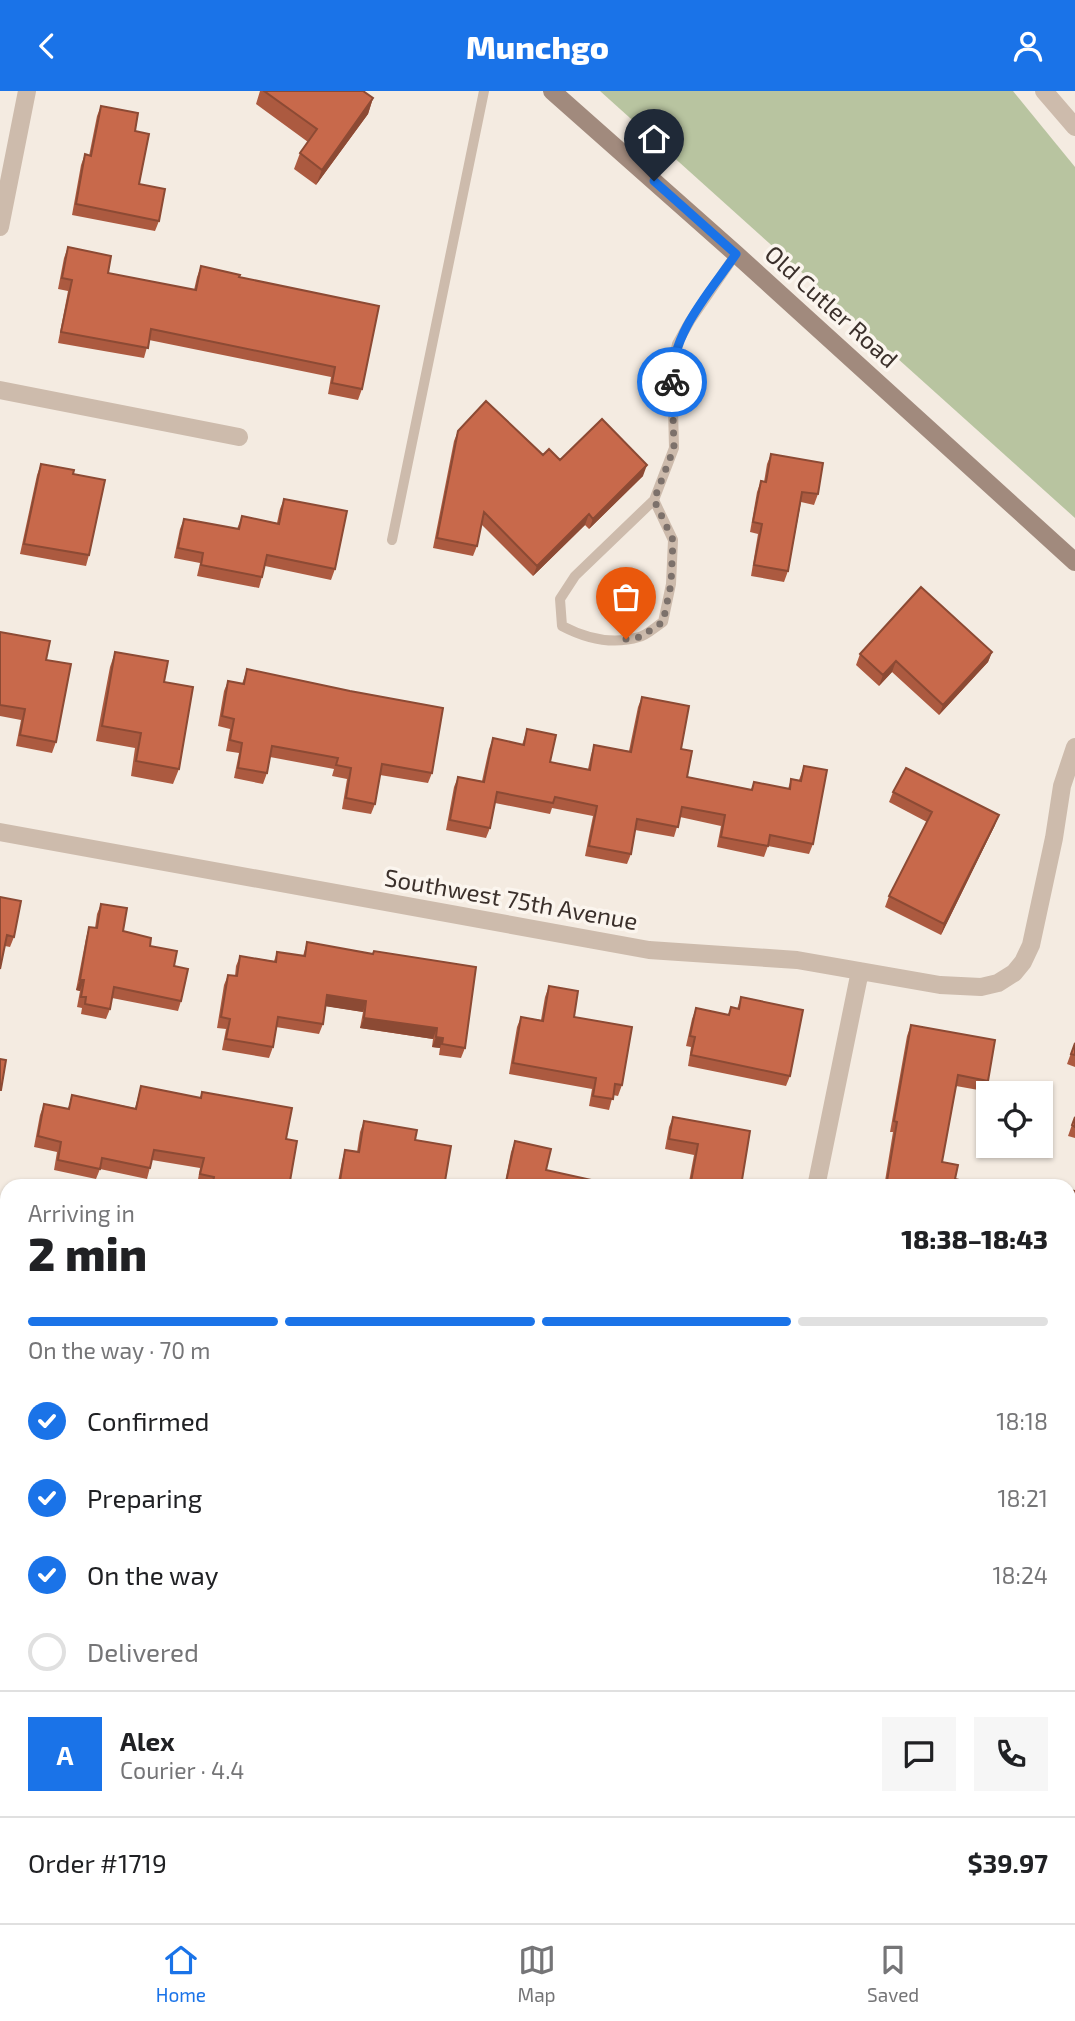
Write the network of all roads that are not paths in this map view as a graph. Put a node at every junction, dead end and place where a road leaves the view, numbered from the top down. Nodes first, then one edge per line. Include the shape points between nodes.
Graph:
1 (27, 91) edge
2 (484, 91) edge
3 (552, 91) edge
4 (1044, 91) edge
5 (1075, 127) edge
6 (1, 220) edge
7 (736, 254) junction
8 (0, 390) edge
9 (239, 437) dead end
10 (654, 500) junction
11 (392, 540) dead end
12 (1075, 562) edge
13 (1075, 747) edge
14 (0, 832) edge
15 (860, 971) junction
16 (818, 1179) edge

1 - 6 street
2 - 11 lane
3 - 7 main road, Old Cutler Road
4 - 5 street
7 - 10 lane via 677,344 672,367 674,448
7 - 12 main road, Old Cutler Road
8 - 9 street
10 - 10 lane via 575,576 560,599 562,626 580,636 611,641 640,637 663,622 673,540
13 - 15 street, Southwest 75th Avenue via 1062,786 1031,945 1014,973 998,983 960,988
14 - 15 street, Southwest 75th Avenue via 649,950 762,956
15 - 16 street

